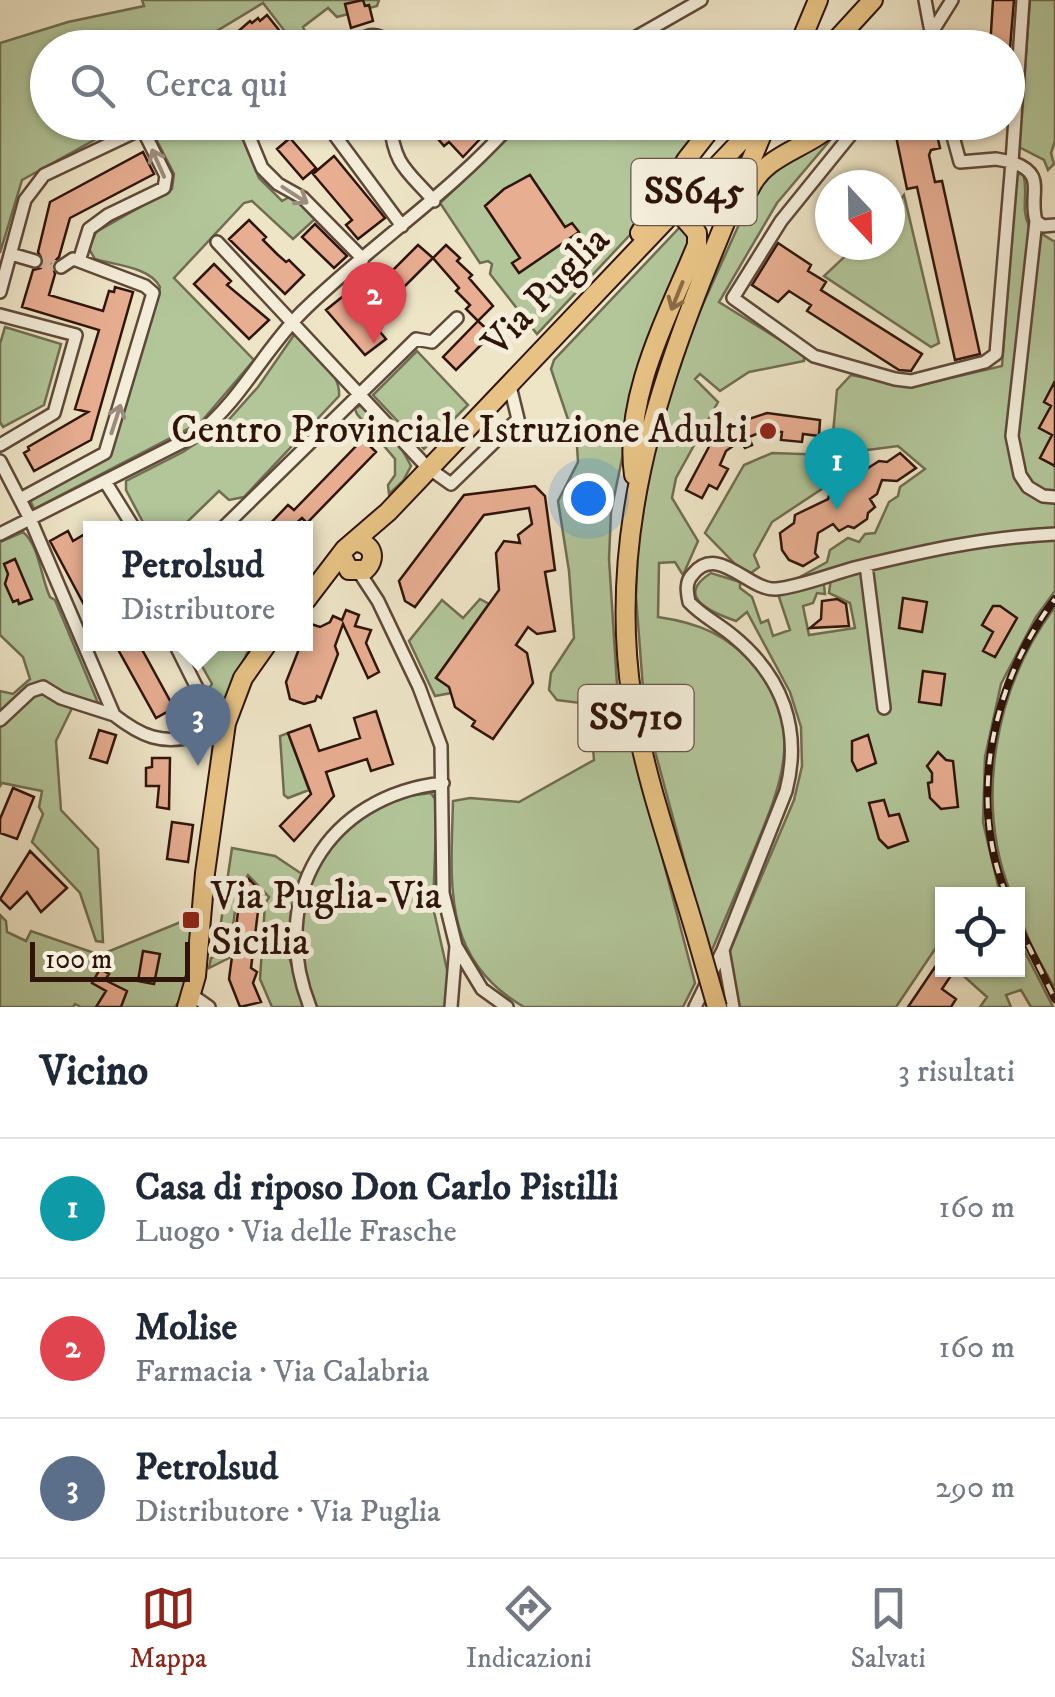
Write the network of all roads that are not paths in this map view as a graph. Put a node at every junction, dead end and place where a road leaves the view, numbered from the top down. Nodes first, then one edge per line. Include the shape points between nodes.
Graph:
1 (701, 0) edge
2 (818, 0) edge
3 (873, 0) edge
4 (952, 0) edge
5 (1023, 0) edge
6 (923, 3) edge
7 (676, 6) edge
8 (809, 21) junction
9 (643, 30) edge
10 (801, 30) edge
11 (806, 30) edge
12 (845, 30) edge
13 (930, 30) edge
14 (938, 30) edge
15 (1021, 30) edge
16 (117, 140) edge
17 (148, 140) edge
18 (250, 140) edge
19 (338, 140) edge
20 (391, 140) edge
21 (496, 140) edge
22 (702, 140) edge
23 (742, 140) edge
24 (759, 140) edge
25 (816, 140) edge
26 (846, 140) edge
27 (954, 140) edge
28 (1013, 140) edge
29 (1012, 162) junction
30 (434, 201) junction
31 (677, 210) junction
32 (1036, 222) junction
33 (1055, 225) edge
34 (402, 226) junction
35 (217, 242) dead end
36 (11, 254) junction
37 (363, 259) junction
38 (626, 259) junction
39 (35, 260) tunnel mouth
40 (79, 262) junction
41 (61, 266) tunnel mouth
42 (703, 279) junction
43 (0, 292) edge
44 (0, 315) edge
45 (456, 318) dead end
46 (294, 320) junction
47 (509, 382) junction
48 (359, 392) junction
49 (0, 444) edge
50 (0, 461) edge
51 (427, 467) junction
52 (106, 482) junction
53 (636, 488) junction
54 (1055, 497) edge
55 (20, 499) junction
56 (31, 520) junction
57 (130, 521) edge
58 (231, 521) edge
59 (0, 534) edge
60 (1055, 534) edge
61 (358, 559) junction
62 (866, 565) junction
63 (313, 593) edge
64 (83, 642) edge
65 (87, 651) edge
66 (178, 651) edge
67 (262, 651) edge
68 (884, 708) dead end
69 (233, 709) junction
70 (114, 715) junction
71 (0, 720) edge
72 (200, 734) junction
73 (221, 756) junction
74 (443, 783) junction
75 (204, 909) junction
76 (456, 946) junction
77 (724, 950) junction
78 (189, 1001) edge
79 (209, 1007) edge
80 (310, 1007) edge
81 (451, 1007) edge
82 (507, 1007) edge
83 (695, 1007) edge
84 (717, 1007) edge
85 (734, 1007) edge

1 - 7 street
2 - 8 main road
3 - 12 main road
4 - 14 street
5 - 15 street
6 - 13 street
7 - 9 street
8 - 10 main road
8 - 11 main road
16 - 36 street via 44,175 25,200
40 -> 17 street via 89,228 164,188 166,176
18 -> 37 street via 262,168 313,207
19 - 34 street
20 - 30 street via 398,163
21 - 30 street
22 - 38 main road
23 - 31 main road, Via Puglia / SS645
24 - 42 main road, SS710
25 - 42 main road via 772,160 753,180
26 - 29 street via 780,221 733,298 814,356 895,379 911,381 996,354
27 - 29 street via 960,162
28 - 29 street
29 - 32 street via 1036,179
30 - 34 street
31 - 38 main road, Via Puglia / SS645
31 -> 53 main road via 697,233 698,245 641,392 630,447
32 - 33 street
32 - 54 street via 1012,436 1028,488
34 - 37 street
35 - 46 street
36 - 39 street
36 - 43 street
37 - 46 street
38 - 47 main road, Via Puglia / SS645
40 - 41 street
55 -> 40 street via 105,453 153,292
42 - 53 main road, SS710 via 673,350
44 - 49 street via 76,335 54,413
45 - 48 street via 432,342 416,339
46 - 48 street
46 - 52 street via 219,418
47 - 51 main road, Via Puglia / SS645
47 - 51 street via 518,419 451,484
48 - 51 street
48 - 58 street
50 - 55 street
51 - 61 main road, Via Puglia / SS645
52 - 56 street
52 - 57 street
53 - 84 main road, SS710, bridge via 628,552 632,696
55 - 56 street
56 - 59 street
56 - 64 street
60 - 62 street via 1001,536
61 - 63 main road, Via Puglia / SS645
61 - 74 street via 424,698 441,746
62 - 68 street
62 - 77 street via 776,589 714,563 687,584 698,612 732,635 771,676 792,741 786,791
65 - 70 street
66 - 69 street via 210,714
67 - 69 main road
69 - 72 street
69 - 73 main road
69 - 75 main road
70 - 71 street via 43,687
70 - 72 street via 162,741
72 - 73 street via 219,738
73 - 75 main road
74 - 76 street via 443,893
74 - 80 street via 378,799 311,864 295,958
75 - 78 main road
76 - 81 street
76 - 82 street via 482,989
77 - 83 street
77 - 85 street
78 - 79 street

